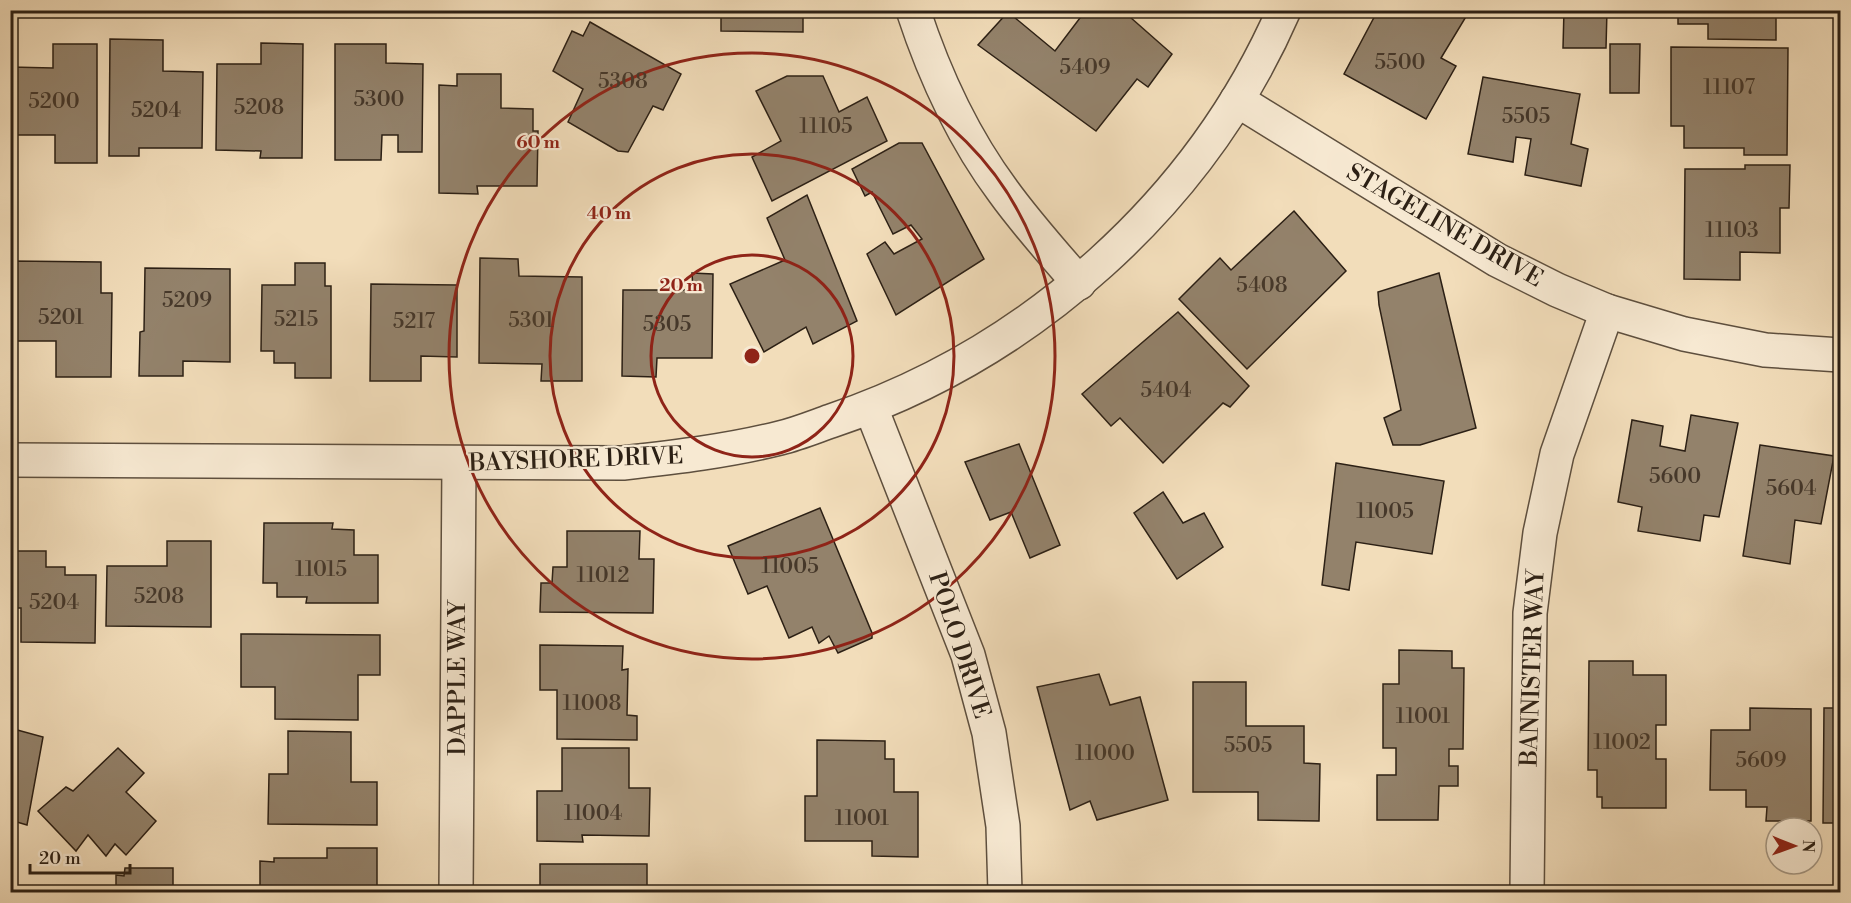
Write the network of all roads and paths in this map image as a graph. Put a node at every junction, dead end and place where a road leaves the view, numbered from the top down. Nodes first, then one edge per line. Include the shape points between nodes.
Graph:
1 (913, 10) edge
2 (1284, 10) edge
3 (1237, 100) junction
4 (1079, 284) junction
5 (1607, 310) junction
6 (1840, 355) edge
7 (871, 408) junction
8 (10, 460) edge
9 (459, 463) junction
10 (456, 892) edge
11 (1005, 892) edge
12 (1527, 892) edge

1 - 4 street via 929,60 962,127 1002,191
2 - 3 street, BAYSHORE DRIVE
3 - 4 street, BAYSHORE DRIVE via 1183,177 1138,228
3 - 5 street, STAGELINE DRIVE via 1497,260
4 - 7 street, BAYSHORE DRIVE via 1003,339 933,380
5 - 6 street, STAGELINE DRIVE via 1684,334 1765,350
5 - 12 street, BANNISTER WAY via 1557,454 1540,532 1530,613
7 - 9 street, BAYSHORE DRIVE via 782,438 703,454 624,463
7 - 11 street, POLO DRIVE via 968,655 989,733 1003,826
8 - 9 street, BAYSHORE DRIVE
9 - 10 street, DAPPLE WAY

